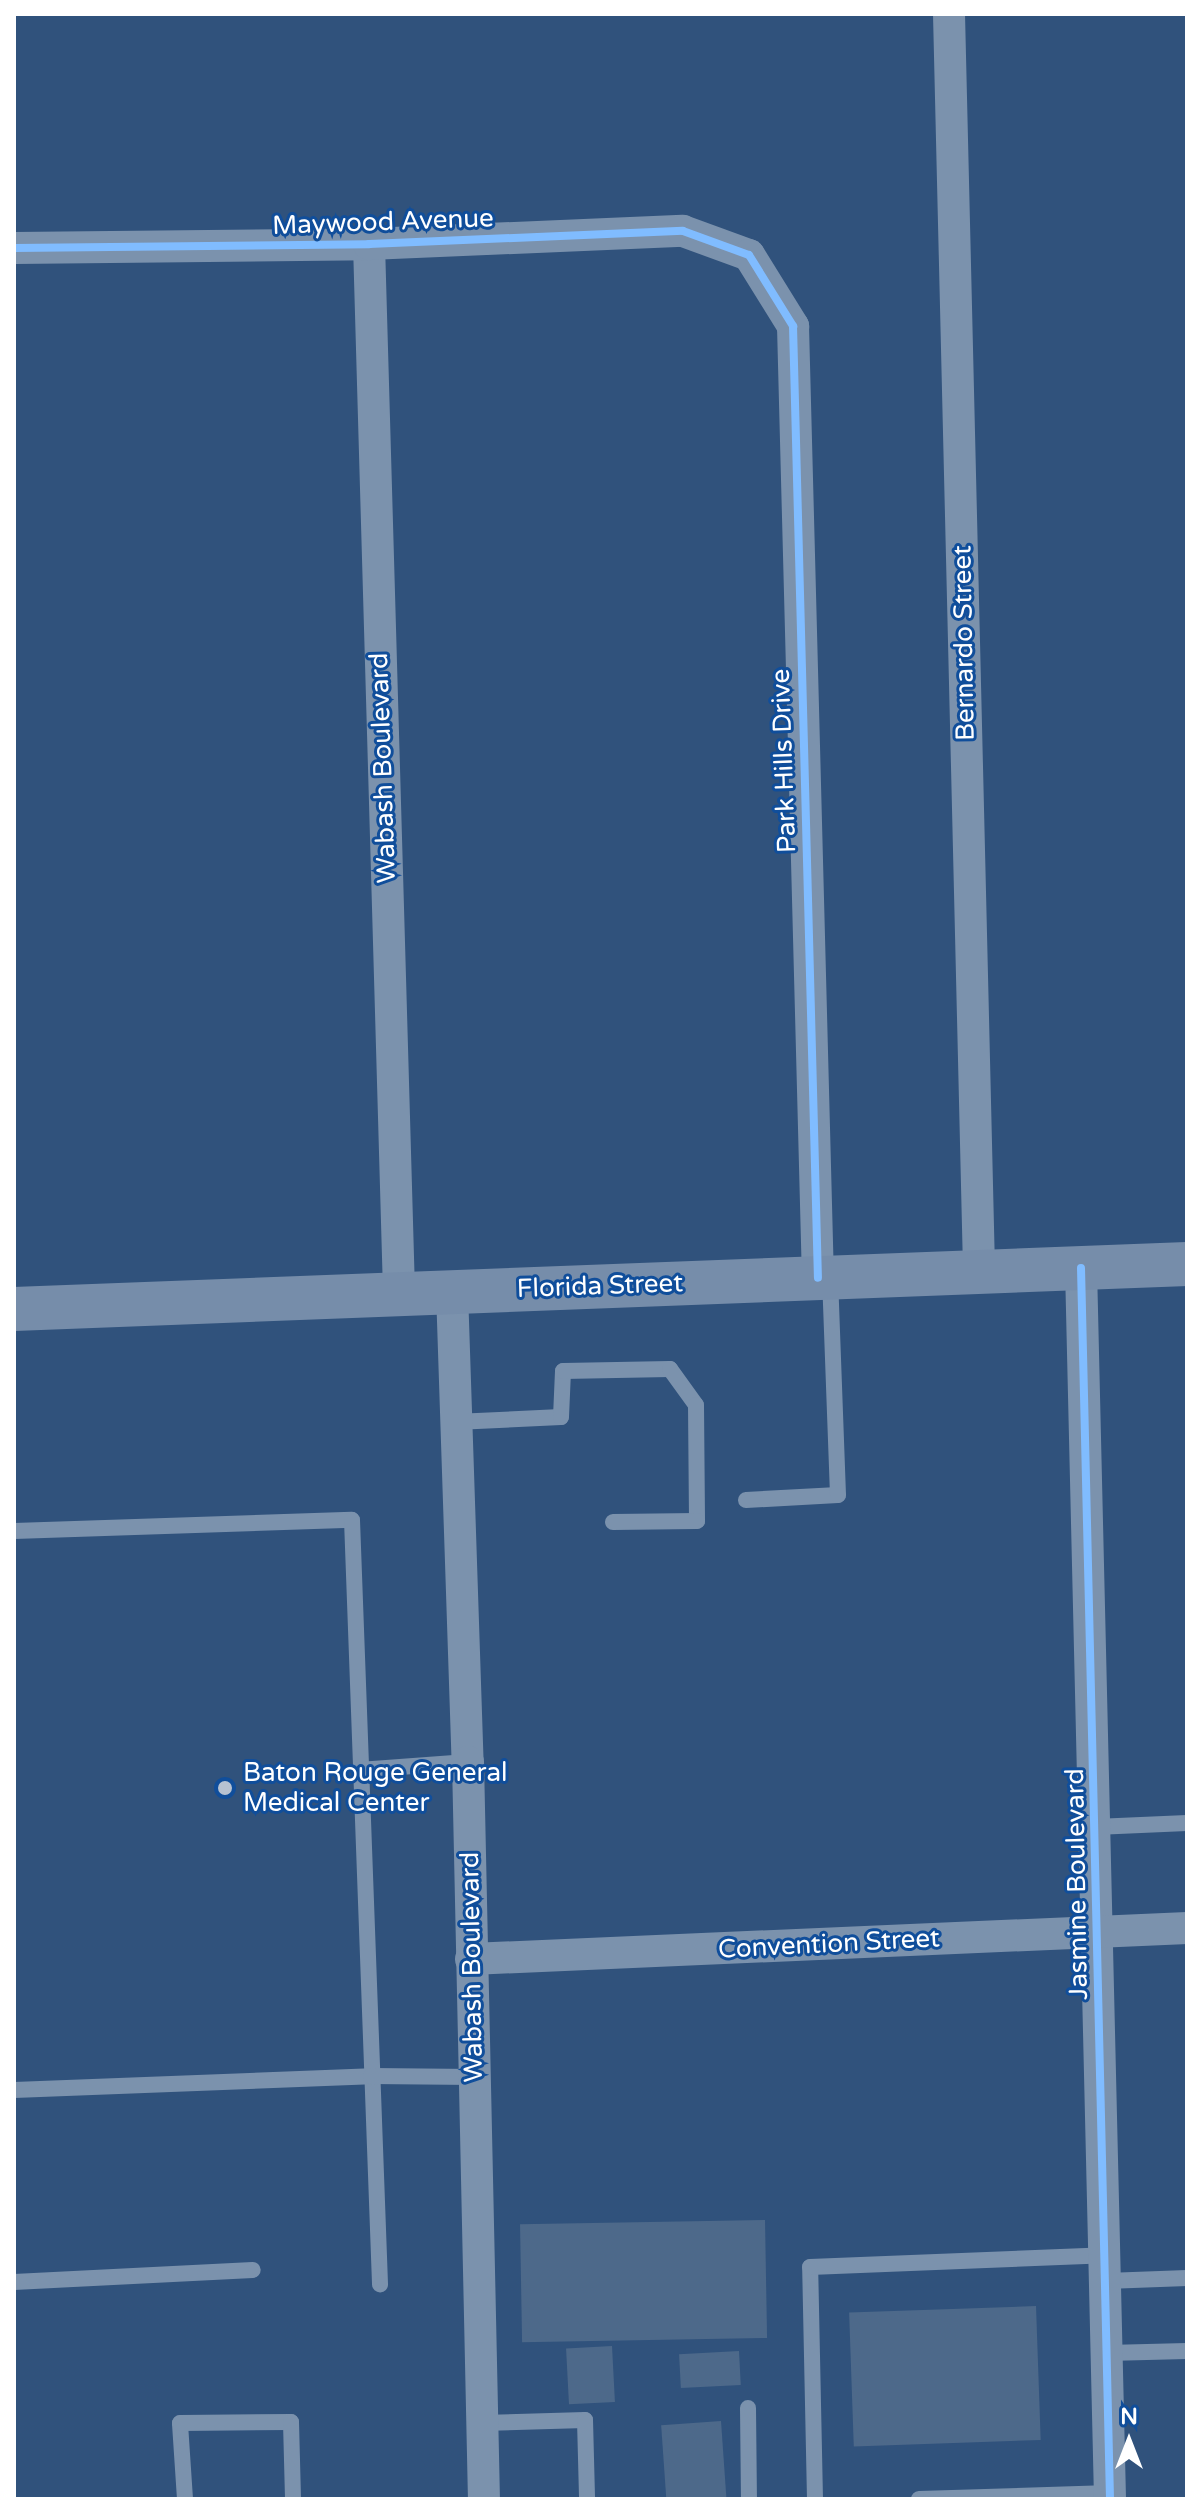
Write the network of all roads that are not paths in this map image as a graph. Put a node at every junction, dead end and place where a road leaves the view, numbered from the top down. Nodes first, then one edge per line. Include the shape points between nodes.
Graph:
1 (949, 14) edge
2 (369, 244) junction
3 (14, 248) edge
4 (749, 255) joint
5 (1187, 1264) edge
6 (1081, 1268) junction
7 (979, 1272) junction
8 (824, 1278) junction
9 (452, 1291) junction
10 (399, 1293) junction
11 (14, 1309) edge
12 (455, 1422) junction
13 (746, 1500) dead end
14 (613, 1522) dead end
15 (14, 1531) edge
16 (468, 1762) junction
17 (359, 1770) junction
18 (1187, 1823) edge
19 (1095, 1827) junction
20 (1187, 1928) edge
21 (1098, 1931) junction
22 (471, 1959) junction
23 (371, 2076) junction
24 (474, 2077) junction
25 (14, 2090) edge
26 (1106, 2268) junction
27 (253, 2270) dead end
28 (1187, 2278) edge
29 (14, 2282) edge
30 (380, 2284) dead end
31 (1187, 2351) edge
32 (1107, 2353) junction
33 (748, 2408) dead end
34 (482, 2423) junction
35 (1110, 2496) edge
36 (185, 2499) edge
37 (293, 2499) edge
38 (484, 2499) edge
39 (587, 2499) edge
40 (749, 2499) edge
41 (815, 2499) edge
42 (919, 2499) edge

1 - 7 street, Bernardo Street
2 - 3 street, Maywood Avenue
2 - 4 street, Maywood Avenue via 683,231
2 - 10 street, Wabash Boulevard
4 - 8 street, Park Hills Drive via 793,326
5 - 6 main road, Florida Street
6 - 7 main road, Florida Street
6 - 19 street, Jasmine Boulevard
7 - 8 main road, Florida Street
8 - 9 main road, Florida Street
8 - 13 lane via 838,1495
9 - 10 main road, Florida Street
9 - 12 street, Wabash Boulevard
10 - 11 main road, Florida Street
12 - 14 lane via 561,1417 563,1371 670,1369 696,1405 697,1521
12 - 16 street, Wabash Boulevard
15 - 17 lane via 352,1520
16 - 17 lane
16 - 22 street, Wabash Boulevard
17 - 23 lane
18 - 19 lane
19 - 21 street, Jasmine Boulevard
20 - 21 street, Convention Street
21 - 22 street, Convention Street
21 - 26 street, Jasmine Boulevard
22 - 24 street, Wabash Boulevard
23 - 24 lane
23 - 25 lane
23 - 30 lane
24 - 34 street, Wabash Boulevard
26 - 28 lane
26 - 32 street, Jasmine Boulevard
26 - 41 lane via 810,2267
27 - 29 lane
31 - 32 lane
32 - 35 street, Jasmine Boulevard
33 - 40 lane
34 - 38 street, Wabash Boulevard
34 - 39 lane via 585,2420
35 - 42 lane
36 - 37 lane via 180,2423 291,2422

